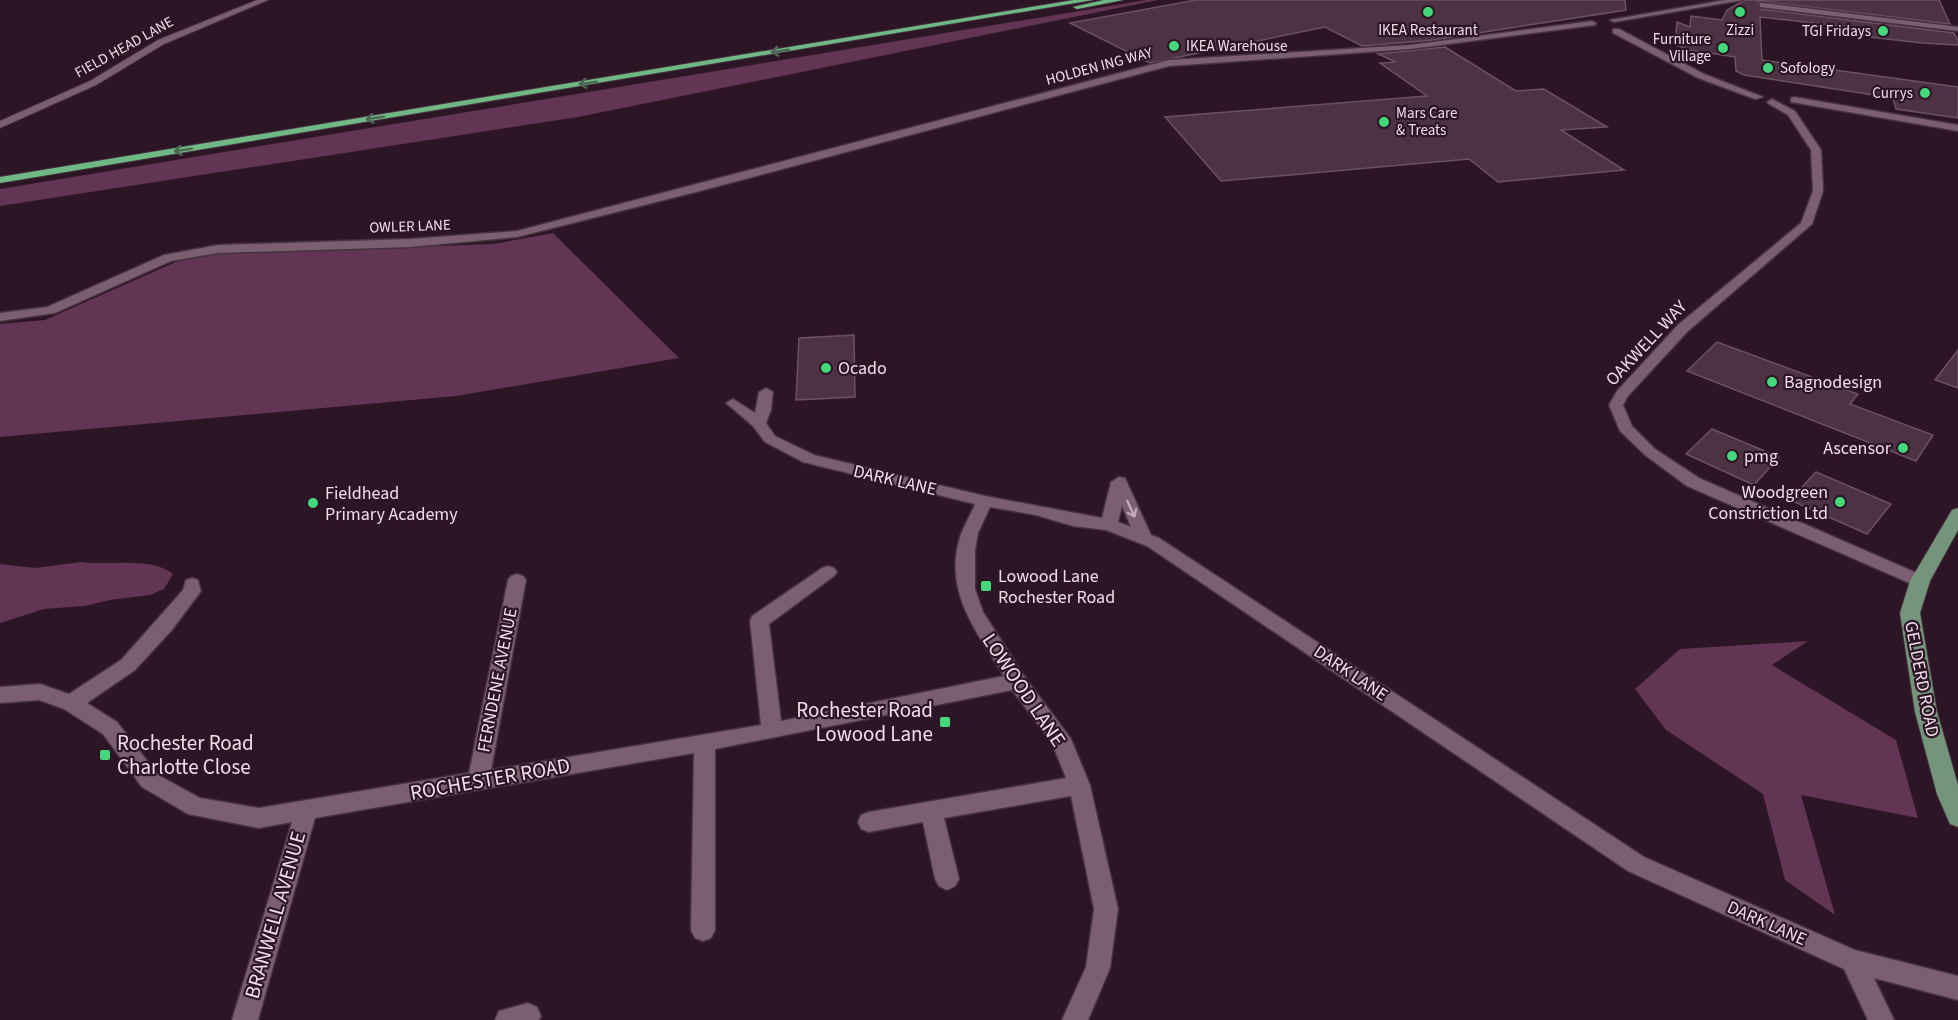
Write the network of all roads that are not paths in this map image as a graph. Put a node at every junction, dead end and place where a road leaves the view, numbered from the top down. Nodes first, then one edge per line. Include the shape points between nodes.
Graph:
1 (264, 0) edge
2 (1030, 0) edge
3 (1089, 0) edge
4 (1119, 0) edge
5 (1739, 0) edge
6 (1768, 2) edge
7 (1751, 4) junction
8 (1664, 12) junction
9 (1687, 12) junction
10 (1880, 16) junction
11 (1905, 22) junction
12 (1605, 25) junction
13 (1958, 27) edge
14 (1632, 28) junction
15 (838, 41) junction
16 (1638, 43) junction
17 (1724, 84) junction
18 (1758, 97) junction
19 (1791, 102) junction
20 (0, 125) edge
21 (259, 126) dead end
22 (1958, 128) edge
23 (823, 154) joint
24 (0, 180) edge
25 (0, 317) edge
26 (766, 393) dead end
27 (733, 403) dead end
28 (758, 423) junction
29 (985, 501) junction
30 (1958, 514) edge
31 (1109, 525) junction
32 (1144, 538) junction
33 (828, 572) dead end
34 (517, 580) dead end
35 (1920, 581) junction
36 (192, 584) dead end
37 (1017, 681) junction
38 (0, 695) edge
39 (71, 703) junction
40 (772, 730) junction
41 (705, 742) junction
42 (478, 781) junction
43 (1079, 784) junction
44 (306, 810) junction
45 (931, 811) junction
46 (1958, 817) edge
47 (868, 822) dead end
48 (946, 879) dead end
49 (704, 930) dead end
50 (1853, 961) junction
51 (1958, 988) edge
52 (244, 1020) edge
53 (1075, 1020) edge
54 (1881, 1020) edge

1 - 20 main road, FIELD HEAD LANE via 161,42 93,83
2 - 21 highway
3 - 15 highway
4 - 15 highway
5 - 7 street, HOLDEN ING WAY
5 - 8 street, HOLDEN ING WAY
6 - 7 street, HOLDEN ING WAY
6 - 10 street, HOLDEN ING WAY
6 - 11 street, HOLDEN ING WAY
7 - 9 street, HOLDEN ING WAY
8 - 9 street, HOLDEN ING WAY
8 - 12 street, HOLDEN ING WAY
9 - 14 street, HOLDEN ING WAY via 1640,19
10 - 11 street, HOLDEN ING WAY
10 - 13 street, HOLDEN ING WAY
11 - 13 street, HOLDEN ING WAY
12 - 14 street, HOLDEN ING WAY
12 - 16 street
12 - 23 street, HOLDEN ING WAY via 1569,24 1410,47 1169,63
14 - 16 street
15 -> 24 highway
16 - 17 street
17 - 18 street, OAKWELL WAY
17 - 18 street via 1768,91 1756,93
18 - 19 street, OAKWELL WAY
19 - 22 street
19 - 35 street, OAKWELL WAY via 1816,150 1818,191 1806,224 1683,328 1616,405 1625,428 1650,452 1693,482
23 - 25 street, OWLER LANE via 517,234 410,243 218,249 168,258 51,310
26 - 28 street
27 - 28 street, DARK LANE
28 - 29 street, DARK LANE via 770,439 809,459
29 - 31 street, DARK LANE
29 - 37 street, LOWOOD LANE via 966,549 966,589 974,614
30 - 35 main road, GELDERD ROAD
31 - 32 street, DARK LANE
31 -> 32 street via 1119,482
32 - 50 street, DARK LANE via 1636,864
33 - 40 street via 759,621
34 - 42 street, FERNDENE AVENUE
35 - 46 main road, GELDERD ROAD via 1910,613 1926,712
36 - 39 street via 192,591 128,665
37 - 40 street, ROCHESTER ROAD
37 - 43 street, LOWOOD LANE via 1061,739
38 - 39 street, ROCHESTER ROAD via 40,692
39 - 44 street, ROCHESTER ROAD via 110,728 150,781 196,807 259,818
40 - 41 street, ROCHESTER ROAD
41 - 42 street, ROCHESTER ROAD
41 - 49 street
42 - 44 street, ROCHESTER ROAD
43 - 45 street
43 - 53 street, LOWOOD LANE via 1106,909 1098,968
44 - 52 street, BRANWELL AVENUE
45 - 47 street
45 - 48 street
50 - 51 street, DARK LANE
50 - 54 street

